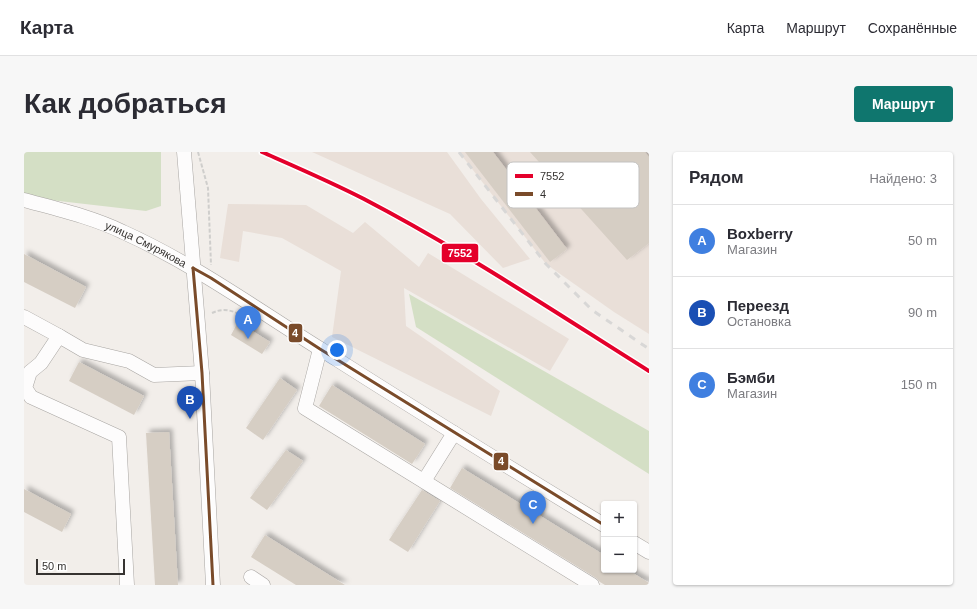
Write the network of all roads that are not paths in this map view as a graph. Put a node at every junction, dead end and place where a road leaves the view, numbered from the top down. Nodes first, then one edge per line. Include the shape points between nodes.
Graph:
1 (184, 152) edge
2 (24, 200) edge
3 (193, 268) junction
4 (24, 317) edge
5 (59, 336) junction
6 (320, 349) junction
7 (202, 373) junction
8 (454, 433) junction
9 (424, 481) junction
10 (601, 523) edge
11 (637, 545) edge
12 (649, 552) edge
13 (251, 577) dead end
14 (127, 585) edge
15 (213, 585) edge
16 (263, 585) edge
17 (592, 585) edge

1 - 3 street
2 - 3 street, улица Смурякова via 122,231
3 - 6 street, улица Смурякова
3 - 7 street
4 - 5 street
5 - 7 street via 83,350 129,362 154,375
5 - 14 street via 41,363 30,372 26,388 31,397 119,437
6 - 8 street, улица Смурякова
6 - 9 street via 305,408
7 - 15 street
8 - 9 street
8 - 10 street, улица Смурякова
9 - 17 street
11 - 12 street
13 - 16 street

